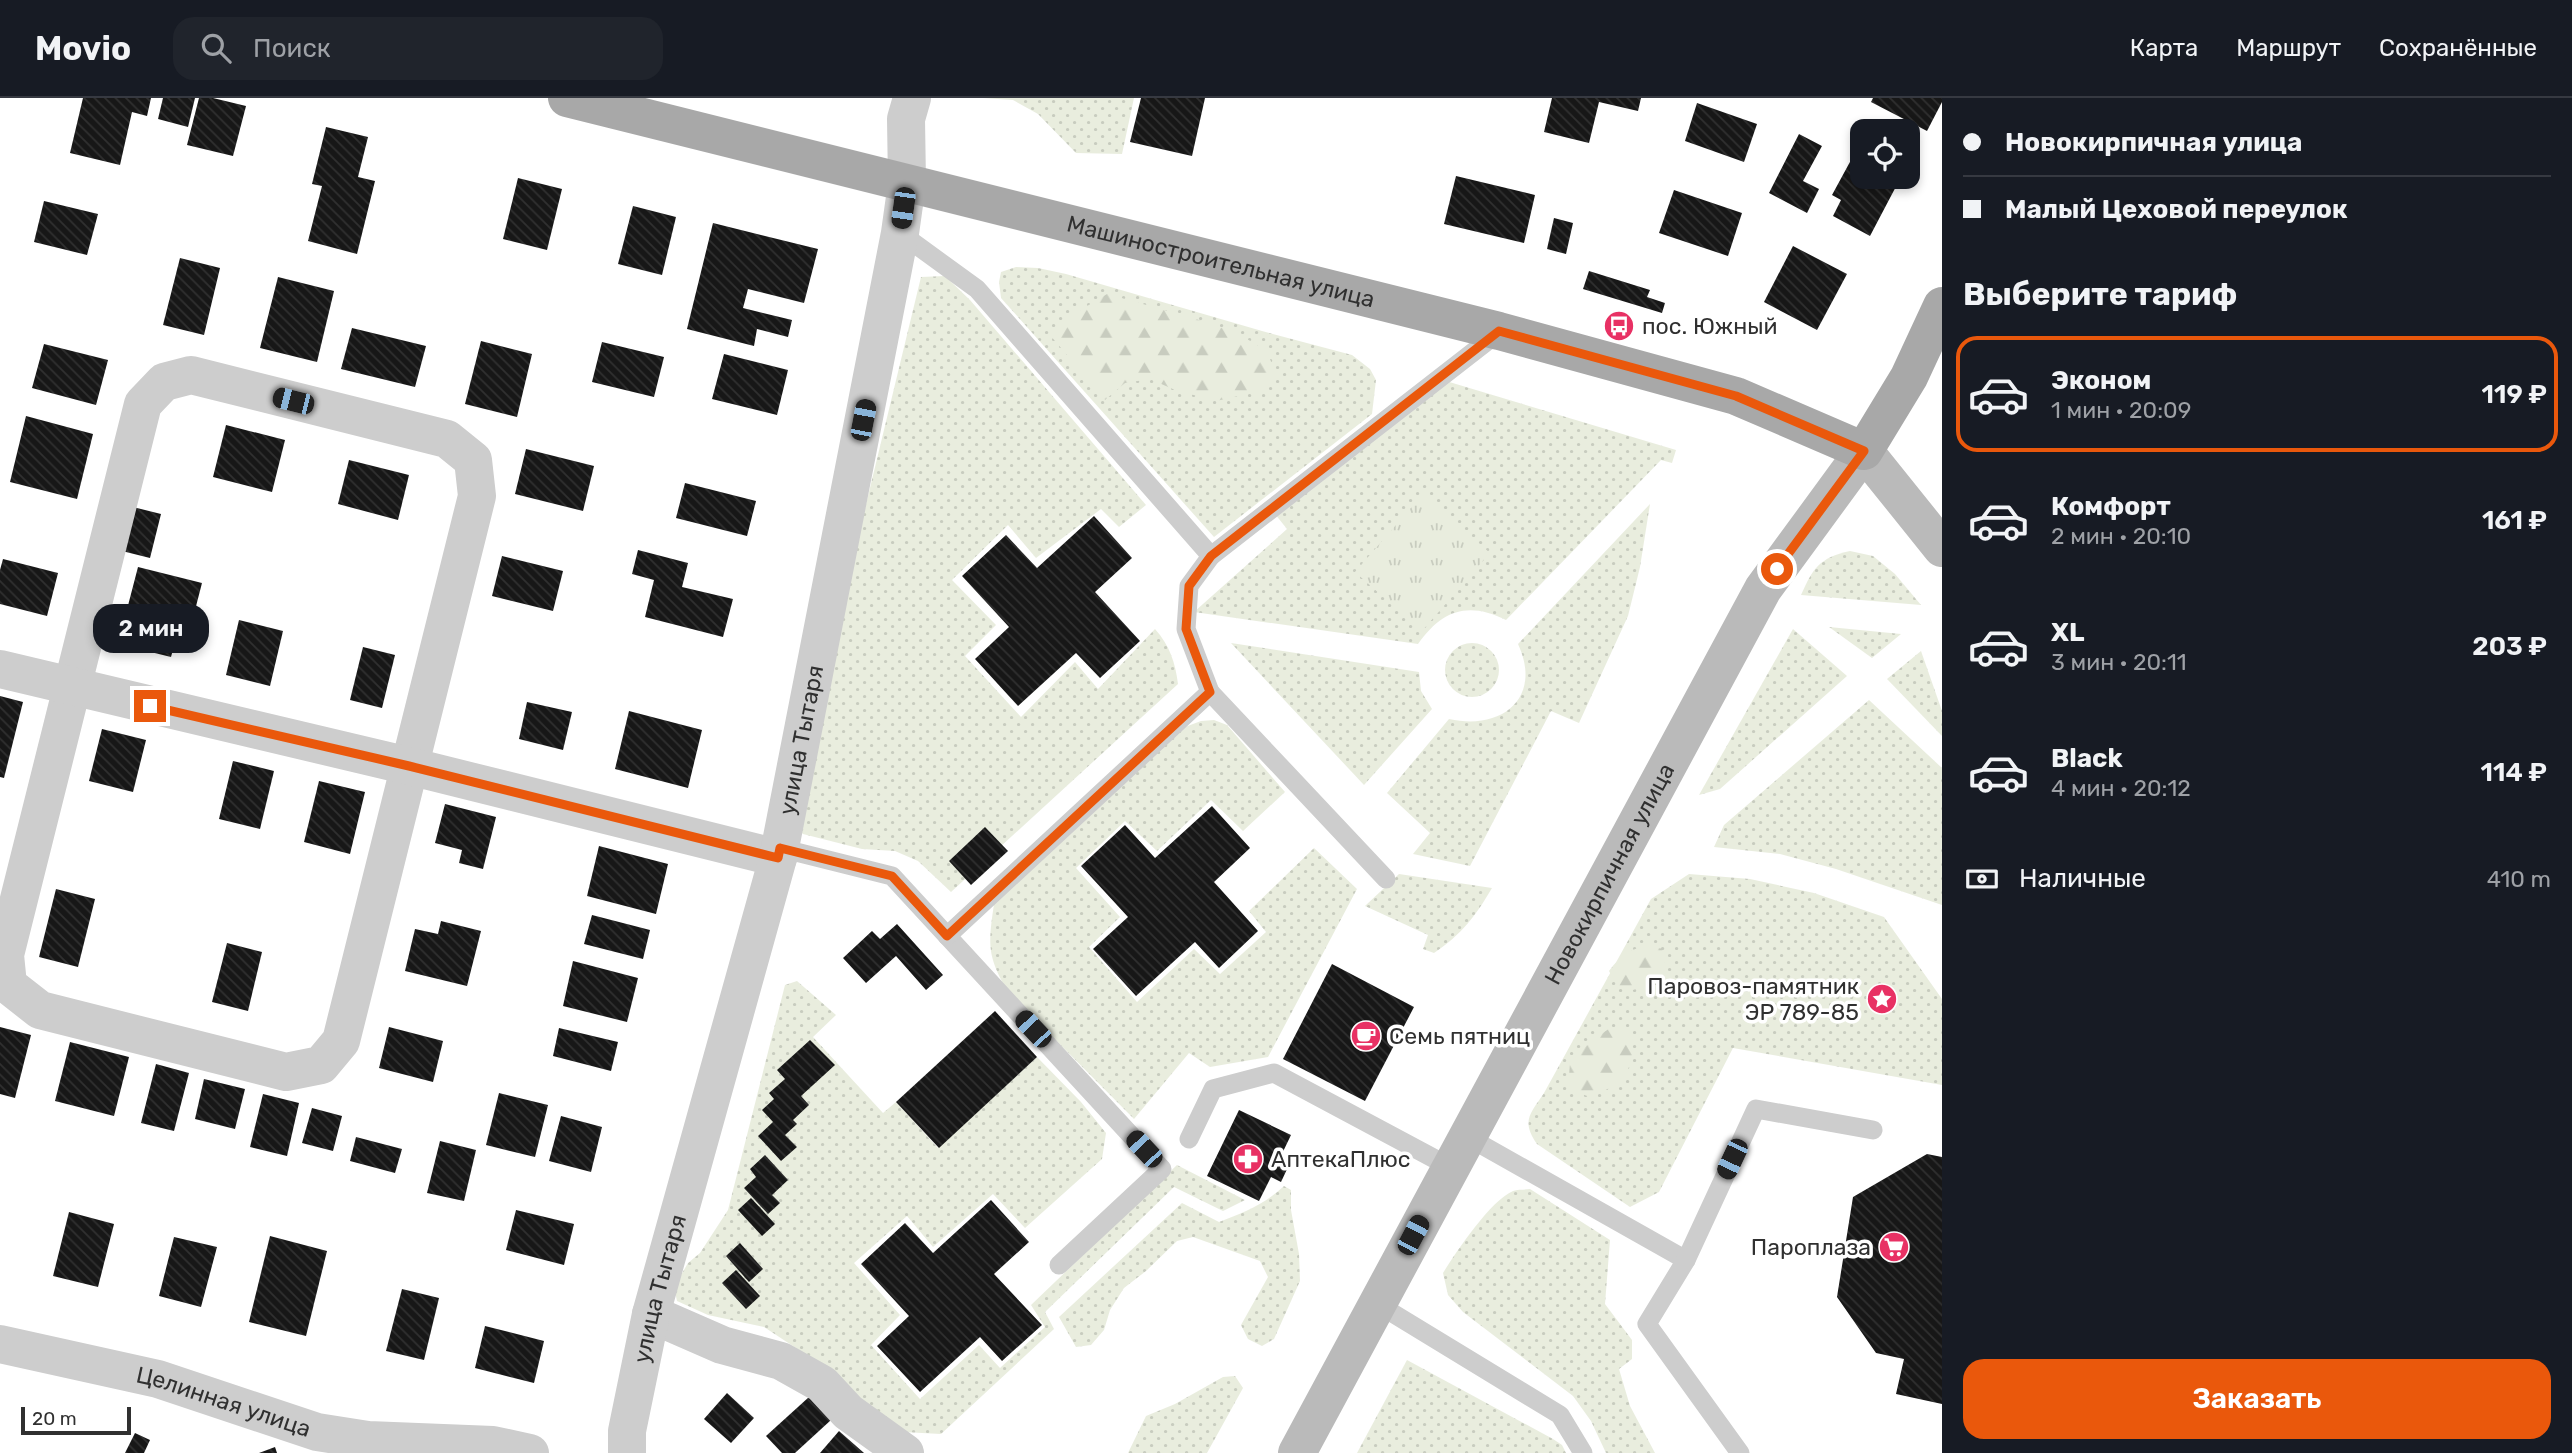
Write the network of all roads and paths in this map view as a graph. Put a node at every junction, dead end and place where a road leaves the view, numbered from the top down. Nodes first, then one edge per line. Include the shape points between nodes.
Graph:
1 (567, 98) edge
2 (912, 98) edge
3 (907, 183) junction
4 (900, 233) junction
5 (1942, 306) edge
6 (1499, 331) junction
7 (1864, 451) junction
8 (1942, 548) edge
9 (1211, 556) junction
10 (0, 669) edge
11 (72, 688) junction
12 (1210, 692) junction
13 (409, 766) junction
14 (779, 853) junction
15 (1386, 879) dead end
16 (947, 936) junction
17 (1873, 1130) dead end
18 (1189, 1139) dead end
19 (1458, 1152) junction
20 (1686, 1260) junction
21 (1059, 1265) dead end
22 (1376, 1303) junction
23 (651, 1314) junction
24 (0, 1344) edge
25 (411, 1448) edge
26 (530, 1453) edge
27 (627, 1453) edge
28 (905, 1453) edge
29 (1297, 1453) edge
30 (1583, 1453) edge
31 (1740, 1453) edge

1 - 3 main road, Машиностроительная улица
2 - 3 street, улица Тытаря via 906,119
3 - 4 street, улица Тытаря
3 - 6 main road, Машиностроительная улица
4 - 9 lane via 977,289
4 - 14 street, улица Тытаря
5 - 7 main road, Новокирпичная улица via 1909,377
6 - 7 main road, Машиностроительная улица via 1736,396
6 - 9 lane
7 - 8 main road
7 - 19 main road, Новокирпичная улица via 1763,589
9 - 12 lane via 1189,586 1186,629
10 - 11 street
11 - 13 street
11 - 13 street via 5,956 8,985 40,1010 286,1072 320,1065 341,1041
11 - 13 street via 143,404 164,382 191,375 447,439 472,460 477,496
12 - 15 lane
12 - 16 lane
13 - 14 street
14 - 16 lane via 892,876
14 - 23 street, улица Тытаря
16 - 21 lane via 1162,1169
17 - 20 lane via 1756,1109
18 - 19 lane via 1213,1089 1273,1073
19 - 20 lane
19 - 22 main road, Новокирпичная улица
20 - 31 lane via 1647,1324
22 - 29 main road, Новокирпичная улица
22 - 30 lane via 1560,1415
23 - 27 street, улица Тытаря via 627,1431
23 - 28 street via 722,1345 781,1361 822,1384 848,1412
24 - 25 street, Целинная улица via 158,1379 317,1432
25 - 26 street, Целинная улица via 494,1445

